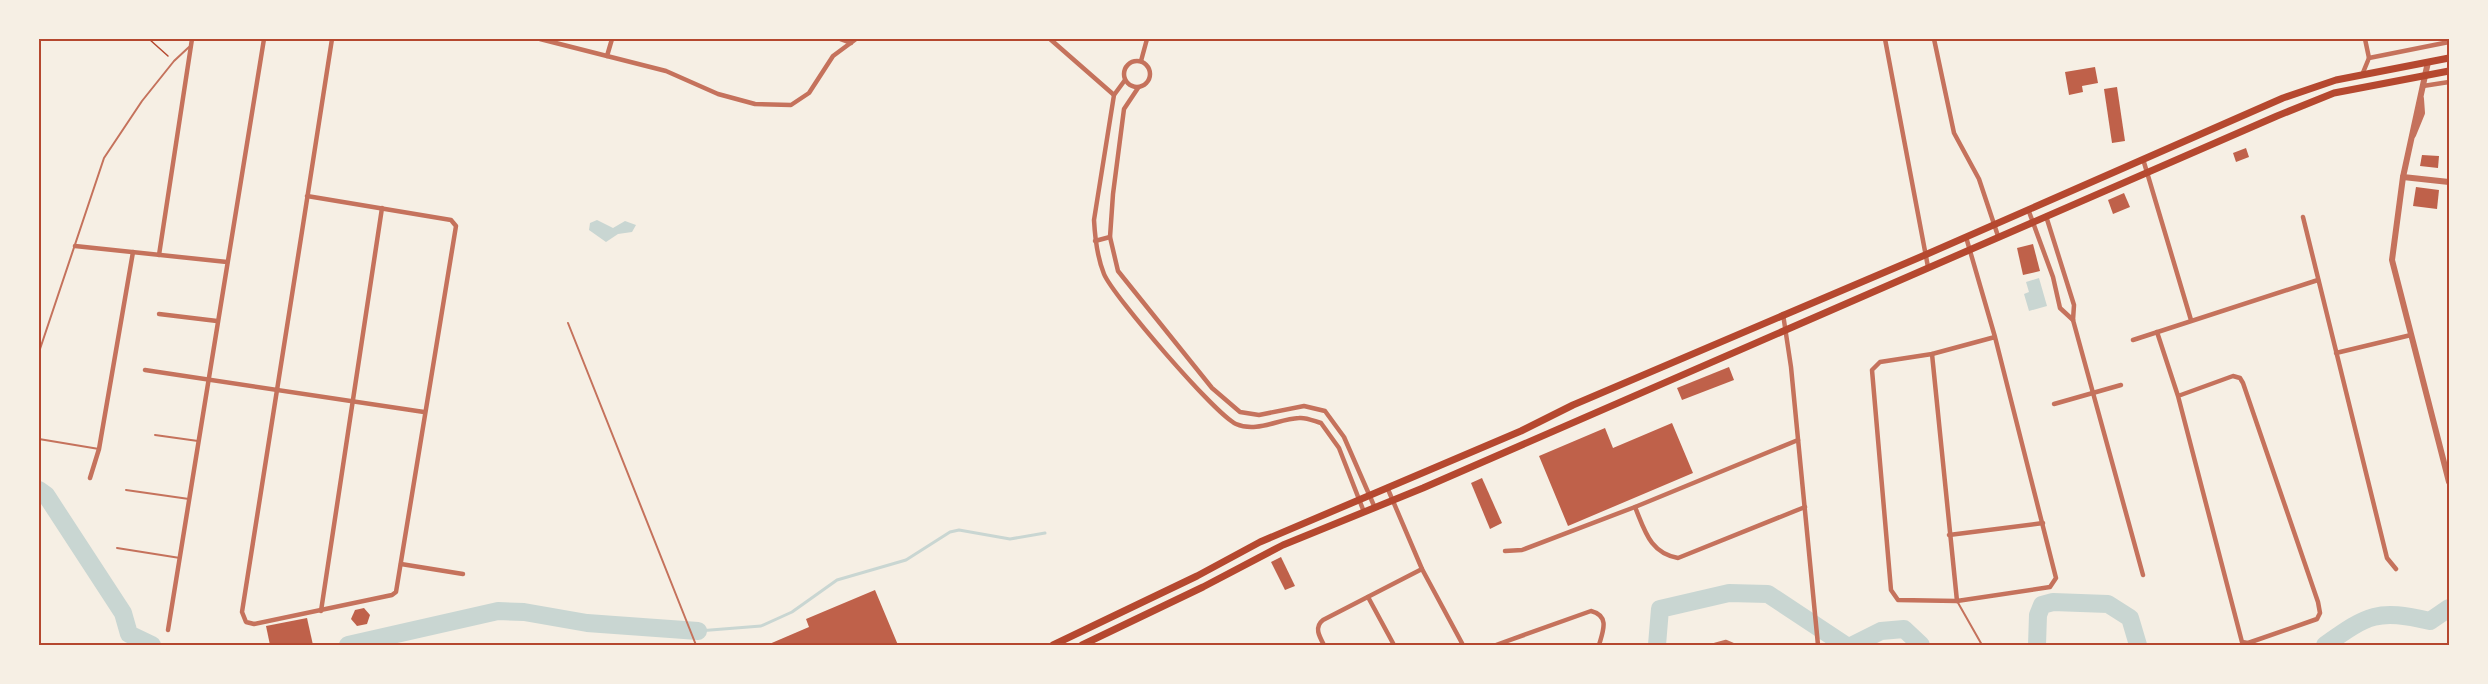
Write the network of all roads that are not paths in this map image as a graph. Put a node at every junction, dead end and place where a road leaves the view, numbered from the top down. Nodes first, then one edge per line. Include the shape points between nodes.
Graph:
1 (192, 39) edge
2 (264, 39) edge
3 (332, 39) edge
4 (540, 39) edge
5 (612, 39) edge
6 (840, 39) edge
7 (856, 39) edge
8 (1050, 39) edge
9 (1147, 39) edge
10 (1885, 39) edge
11 (1934, 39) edge
12 (2365, 39) edge
13 (2449, 42) edge
14 (850, 43) junction
15 (189, 47) junction
16 (607, 56) junction
17 (2369, 58) junction
18 (2449, 58) edge
19 (1141, 61) junction
20 (2428, 62) junction
21 (2449, 71) edge
22 (2362, 75) junction
23 (2425, 76) junction
24 (1125, 80) junction
25 (2449, 82) edge
26 (2423, 86) junction
27 (1138, 88) junction
28 (1114, 95) junction
29 (2143, 159) junction
30 (2148, 172) junction
31 (2403, 177) junction
32 (2449, 182) edge
33 (307, 196) junction
34 (382, 208) junction
35 (2028, 209) junction
36 (2045, 215) junction
37 (2302, 216) dead end
38 (2032, 221) junction
39 (1995, 224) junction
40 (1998, 236) junction
41 (1110, 237) junction
42 (1966, 237) junction
43 (1095, 241) junction
44 (75, 246) junction
45 (1969, 248) junction
46 (133, 252) junction
47 (159, 255) junction
48 (1925, 255) junction
49 (227, 262) junction
50 (1928, 267) junction
51 (2318, 280) junction
52 (1857, 284) junction
53 (1862, 296) junction
54 (159, 314) dead end
55 (1783, 315) junction
56 (2073, 320) junction
57 (2191, 320) junction
58 (218, 321) junction
59 (568, 323) dead end
60 (1786, 328) junction
61 (2157, 332) junction
62 (2411, 335) junction
63 (1995, 337) junction
64 (2133, 340) dead end
65 (1174, 341) junction
66 (1162, 349) junction
67 (39, 352) edge
68 (2336, 353) junction
69 (1932, 354) junction
70 (144, 370) dead end
71 (208, 381) junction
72 (2121, 385) dead end
73 (278, 391) junction
74 (2093, 393) junction
75 (2178, 396) junction
76 (351, 402) junction
77 (2054, 404) dead end
78 (424, 412) junction
79 (155, 435) dead end
80 (39, 440) edge
81 (1798, 440) junction
82 (198, 441) junction
83 (99, 448) junction
84 (90, 478) dead end
85 (2449, 482) edge
86 (1388, 488) junction
87 (126, 490) dead end
88 (1369, 495) junction
89 (189, 499) junction
90 (1359, 499) junction
91 (1393, 500) junction
92 (1635, 507) junction
93 (1805, 507) junction
94 (1374, 508) junction
95 (1364, 512) junction
96 (2043, 523) junction
97 (1949, 535) junction
98 (117, 548) dead end
99 (1504, 551) dead end
100 (180, 558) junction
101 (401, 564) junction
102 (1422, 569) junction
103 (2396, 569) dead end
104 (463, 574) dead end
105 (2143, 575) dead end
106 (1368, 597) junction
107 (1957, 601) junction
108 (321, 611) junction
109 (168, 630) dead end
110 (695, 645) edge
111 (1053, 645) edge
112 (1082, 645) edge
113 (1324, 645) edge
114 (1394, 645) edge
115 (1463, 645) edge
116 (1496, 645) edge
117 (1599, 645) edge
118 (1715, 645) edge
119 (1733, 645) edge
120 (1818, 645) edge
121 (1982, 645) edge

1 - 15 street
2 - 49 street
3 - 33 street
4 - 16 street
5 - 16 street
6 - 14 street
7 - 14 street
8 - 28 street
9 - 19 street
10 - 48 street
11 - 39 street via 1954,133 1979,179
12 - 17 street
13 - 17 street
14 - 16 street via 833,56 808,93 790,105 755,104 718,94 666,71
15 - 44 lane via 174,61 104,158
15 - 47 street
17 - 22 street
18 - 20 main road
19 - 24 street via 1129,64 1124,71
19 - 27 street via 1150,69 1151,78
20 - 22 main road
20 - 23 street
21 - 23 main road
22 - 29 main road via 2283,99
23 - 26 street
23 - 30 main road via 2334,93
24 - 27 street
24 - 28 street
25 - 26 street
26 - 31 street
27 - 41 street via 1125,109
28 - 43 street via 1094,220
29 - 30 street
29 - 35 main road
30 - 36 main road
30 - 57 street
31 - 32 street
31 - 62 street via 2392,260
33 - 34 street
33 - 73 street
34 - 76 street
34 - 78 street via 451,220 456,226
35 - 38 street
35 - 39 main road
36 - 38 main road
36 - 56 street via 2074,304
37 - 51 street
38 - 40 main road
38 - 56 street via 2060,308
39 - 40 street
39 - 42 main road
40 - 45 main road
41 - 43 street
41 - 65 street via 1118,271
42 - 45 street
42 - 48 main road
43 - 66 street via 1104,275
44 - 46 street
44 - 67 lane
45 - 50 main road
45 - 63 street
46 - 47 street
46 - 83 street
47 - 49 street
48 - 50 street
48 - 52 main road
49 - 58 street
50 - 53 main road
51 - 57 street
51 - 68 street
52 - 53 main road
52 - 55 main road
53 - 60 main road
54 - 58 street
55 - 60 street
55 - 86 main road
56 - 74 street
57 - 61 street
58 - 71 street
59 - 110 lane
60 - 81 street
60 - 91 main road
61 - 64 street
61 - 75 street
62 - 68 street
62 - 85 street
63 - 69 street
63 - 96 street
65 - 66 street
65 - 88 street via 1212,388 1240,412 1259,416 1305,406 1325,411 1344,437
66 - 90 street via 1207,400 1236,424 1255,427 1300,418 1321,423 1339,448
68 - 103 street via 2386,558
69 - 97 street
69 - 107 street via 1880,362 1871,373 1891,590 1894,598 1901,601
70 - 71 street
71 - 73 street
71 - 82 street
72 - 74 street
73 - 76 street
73 - 108 street via 242,612 246,622 254,624
74 - 77 street
74 - 105 street
75 - 75 street via 2242,642 2314,620 2319,616 2319,608 2240,378 2234,376
76 - 78 street
76 - 108 street
78 - 101 street
79 - 82 lane
80 - 83 lane
81 - 92 street
81 - 93 street
82 - 89 street
83 - 84 street
86 - 88 main road
86 - 91 street
87 - 89 lane
88 - 90 main road
88 - 94 street
89 - 100 street
90 - 95 street
90 - 111 main road via 1260,542
91 - 94 main road
91 - 102 street
92 - 93 street via 1649,542 1678,558
92 - 99 street via 1522,550
93 - 120 street
94 - 95 main road
95 - 112 main road via 1284,545
96 - 97 street
96 - 107 street via 2056,574 2050,587
97 - 107 street
98 - 100 lane
100 - 109 street
101 - 104 street
101 - 108 street via 398,587 392,595
102 - 106 street
102 - 115 street
106 - 113 street via 1319,623 1317,632
106 - 114 street
107 - 121 lane
116 - 117 street via 1591,611 1604,620
118 - 119 street

